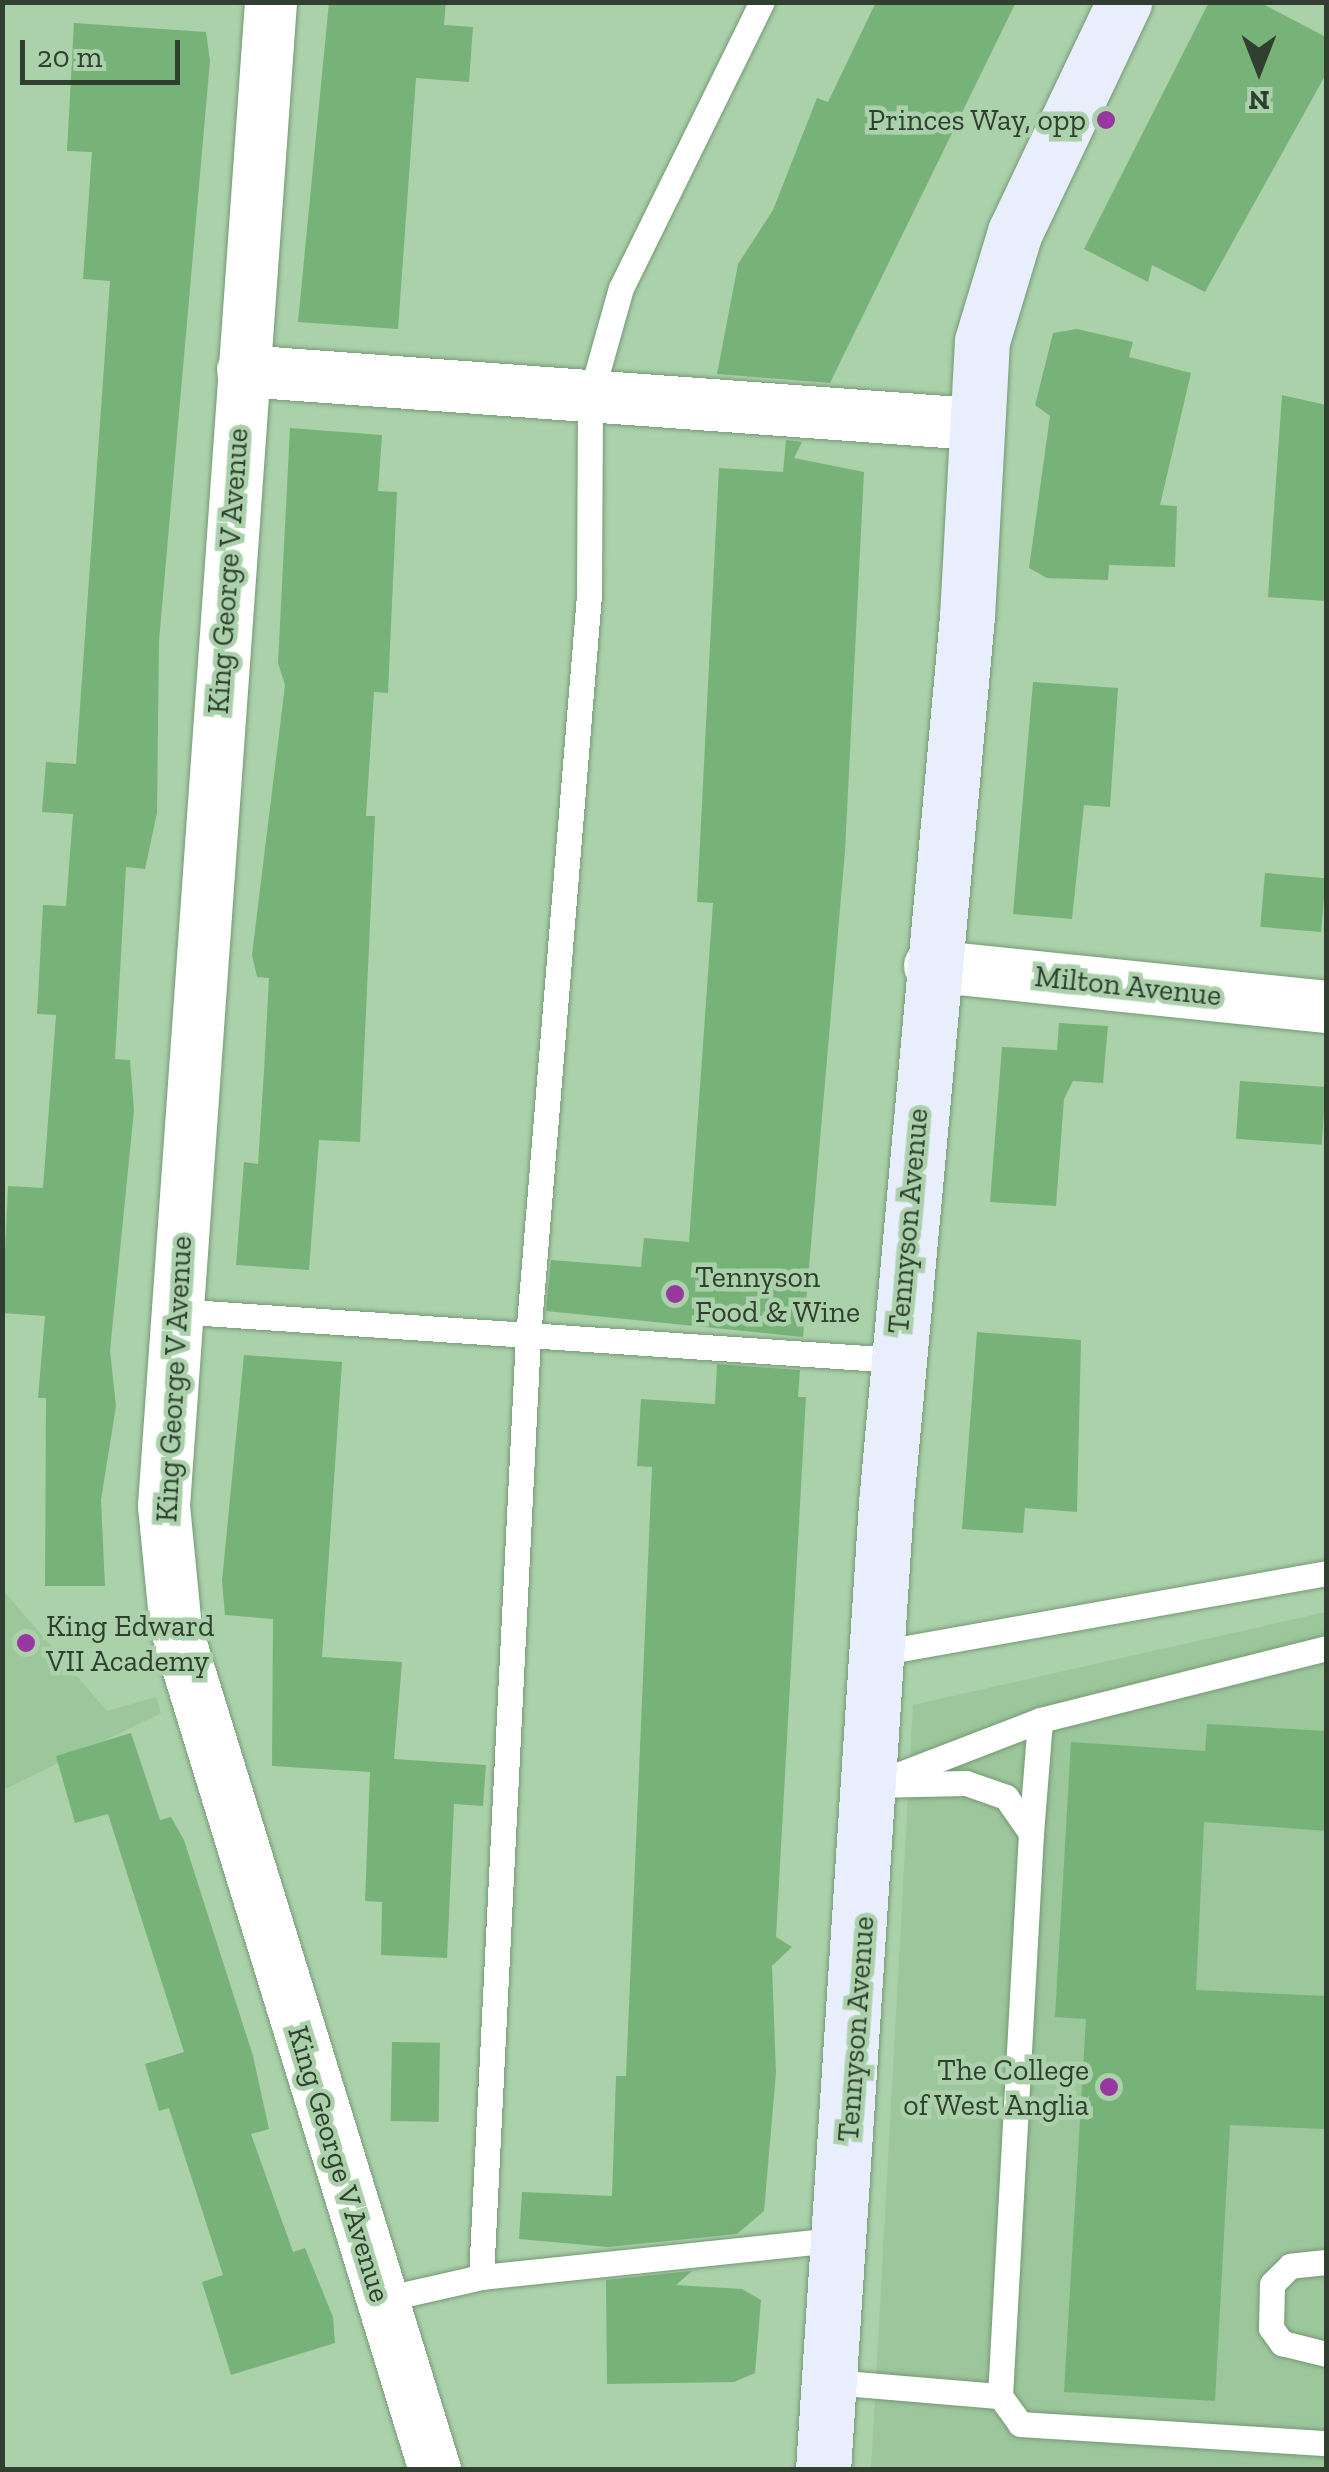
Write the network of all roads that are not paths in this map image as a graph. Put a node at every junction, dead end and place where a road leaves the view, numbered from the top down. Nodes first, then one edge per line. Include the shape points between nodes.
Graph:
1 (271, 2) edge
2 (762, 2) edge
3 (1124, 2) edge
4 (242, 371) junction
5 (590, 398) junction
6 (974, 424) junction
7 (930, 966) junction
8 (1326, 1007) edge
9 (175, 1311) junction
10 (528, 1337) junction
11 (896, 1360) junction
12 (1326, 1573) edge
13 (1326, 1648) edge
14 (878, 1653) junction
15 (1040, 1720) junction
16 (871, 1785) junction
17 (1031, 1833) junction
18 (842, 2238) junction
19 (1326, 2262) edge
20 (481, 2277) junction
21 (380, 2300) junction
22 (1326, 2354) edge
23 (832, 2382) junction
24 (1000, 2396) junction
25 (1326, 2443) edge
26 (435, 2470) edge
27 (823, 2470) edge

1 - 4 street, King George V Avenue
2 - 5 lane via 621,288
3 - 6 main road, Tennyson Avenue via 1015,232 982,341
4 - 5 street
4 - 9 street, King George V Avenue
5 - 6 street
5 - 10 lane via 589,595
6 - 7 main road, Tennyson Avenue via 966,618
7 - 8 street, Milton Avenue
7 - 11 main road, Tennyson Avenue
9 - 10 lane
9 - 21 street, King George V Avenue via 164,1506 176,1628
10 - 11 lane
10 - 20 lane
11 - 14 main road, Tennyson Avenue
12 - 14 lane
13 - 15 lane
14 - 16 main road, Tennyson Avenue
15 - 16 lane
15 - 17 lane
16 - 17 lane via 966,1783 1006,1796
16 - 18 main road, Tennyson Avenue
17 - 24 lane
18 - 20 lane
18 - 23 main road, Tennyson Avenue
19 - 22 lane via 1290,2266 1272,2284 1271,2328 1282,2344
20 - 21 lane
21 - 26 street, King George V Avenue
23 - 24 lane
23 - 27 main road, Tennyson Avenue
24 - 25 lane via 1020,2424

